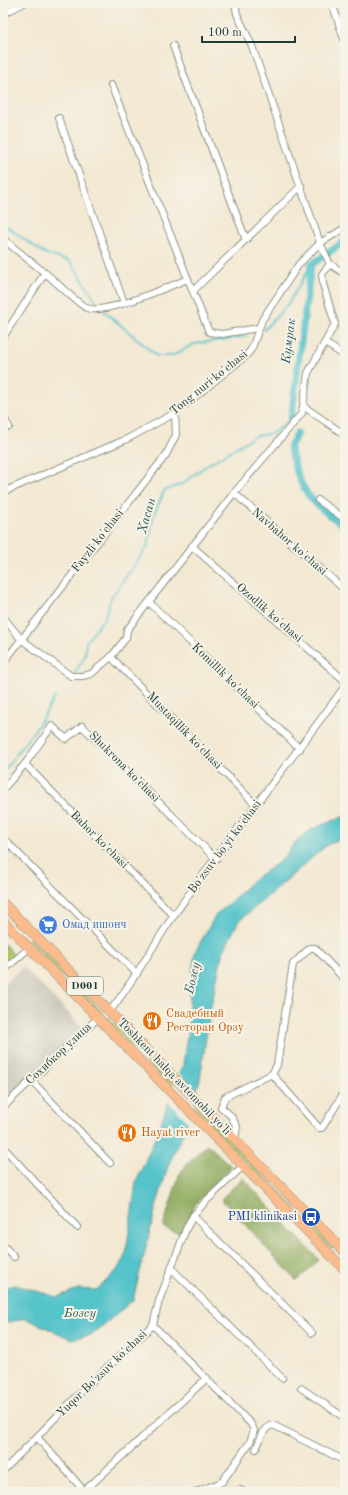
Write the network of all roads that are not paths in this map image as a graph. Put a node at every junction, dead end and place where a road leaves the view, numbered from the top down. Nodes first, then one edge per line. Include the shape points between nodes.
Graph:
1 (24, 3) edge
2 (234, 3) edge
3 (332, 3) edge
4 (3, 14) edge
5 (345, 42) edge
6 (173, 46) dead end
7 (111, 85) dead end
8 (59, 118) dead end
9 (301, 186) junction
10 (345, 228) edge
11 (3, 239) edge
12 (246, 240) junction
13 (321, 245) junction
14 (330, 264) junction
15 (45, 273) junction
16 (345, 274) edge
17 (188, 279) junction
18 (194, 290) junction
19 (124, 303) junction
20 (258, 328) junction
21 (3, 336) edge
22 (325, 343) junction
23 (345, 356) edge
24 (303, 406) junction
25 (175, 413) junction
26 (3, 416) edge
27 (8, 427) dead end
28 (345, 435) edge
29 (3, 492) edge
30 (234, 493) junction
31 (318, 500) dead end
32 (345, 519) edge
33 (192, 546) junction
34 (345, 590) edge
35 (150, 603) junction
36 (3, 617) edge
37 (21, 639) junction
38 (111, 657) junction
39 (3, 663) edge
40 (345, 681) edge
41 (345, 686) edge
42 (300, 749) junction
43 (25, 764) junction
44 (3, 789) edge
45 (256, 805) junction
46 (3, 841) edge
47 (216, 859) junction
48 (3, 903) edge
49 (174, 916) junction
50 (3, 921) edge
51 (24, 924) junction
52 (14, 933) junction
53 (29, 948) junction
54 (3, 971) edge
55 (137, 974) junction
56 (345, 980) edge
57 (110, 1011) junction
58 (98, 1018) junction
59 (272, 1074) junction
60 (32, 1081) junction
61 (345, 1091) edge
62 (3, 1107) edge
63 (235, 1140) junction
64 (3, 1147) edge
65 (110, 1163) dead end
66 (243, 1166) junction
67 (193, 1216) junction
68 (77, 1227) dead end
69 (3, 1245) edge
70 (345, 1252) edge
71 (345, 1255) edge
72 (14, 1257) dead end
73 (338, 1263) junction
74 (172, 1269) junction
75 (345, 1270) edge
76 (153, 1325) junction
77 (312, 1333) dead end
78 (207, 1378) junction
79 (282, 1378) dead end
80 (301, 1388) dead end
81 (345, 1418) edge
82 (37, 1437) junction
83 (256, 1449) dead end
84 (345, 1462) edge
85 (3, 1471) edge
86 (84, 1492) edge
87 (196, 1492) edge

1 - 4 street
2 - 9 street via 252,46
3 - 5 street
6 - 12 street
7 - 17 street
8 - 19 street
9 - 12 street
9 - 13 street
10 - 13 street, Tong nuri ko'chasi
11 - 15 street
12 - 18 street
13 - 14 street
13 - 20 street, Tong nuri ko'chasi via 299,264
14 - 16 street
14 - 22 street via 322,274 335,324
15 - 19 street via 86,308 96,311
15 - 21 street
17 - 18 street
17 - 19 street
18 - 20 street via 209,332 222,334
20 - 25 street, Tong nuri ko'chasi via 252,348 246,355
22 - 23 street
22 - 24 street via 308,373
24 - 28 street
24 - 30 street via 302,413
25 - 29 street, Tong nuri ko'chasi via 127,439
25 - 37 street, Fayzli ko'chasi via 176,435 166,455
26 - 27 street
30 - 33 street
30 - 34 street, Navbahor ko'chasi
31 - 32 street
33 - 35 street
33 - 40 street, Ozodlik ko'chasi
35 - 38 street via 127,630 126,638
35 - 42 street, Komillik ko'chasi
36 - 37 street
37 - 38 street via 71,676 91,674
37 - 39 street, Fayzli ko'chasi
38 - 45 street, Mustaqillik ko'chasi
41 - 42 street, Bo'zsuv bo'yi ko'chasi
42 - 45 street, Bo'zsuv bo'yi ko'chasi
43 - 44 street, Shukrona ko'chasi
43 - 47 street, Shukrona ko'chasi via 52,726 66,739 82,726
43 - 49 street, Bahor ko'chasi
45 - 47 street, Bo'zsuv bo'yi ko'chasi
46 - 55 street via 7,842
47 - 49 street, Bo'zsuv bo'yi ko'chasi
48 - 51 highway, Toshkent halqa avtomobil yo'li / D001
49 - 55 street, Bo'zsuv bo'yi ko'chasi
50 - 52 highway, Toshkent halqa avtomobil yo'li / D001
51 - 52 highway
51 - 57 highway, Toshkent halqa avtomobil yo'li / D001
52 - 53 highway, Toshkent halqa avtomobil yo'li / D001
53 - 54 street
53 - 58 highway, Toshkent halqa avtomobil yo'li / D001
55 - 57 street, Bo'zsuv bo'yi ko'chasi
56 - 59 street via 315,948 310,948 294,962 280,1061
57 - 63 highway, Toshkent halqa avtomobil yo'li / D001
58 - 60 street, Сохибкор улица
58 - 66 highway, Toshkent halqa avtomobil yo'li / D001
59 - 61 street via 319,1128 322,1128
59 - 63 street via 225,1097 221,1107 237,1127
60 - 62 street, Сохибкор улица
60 - 65 street
63 - 70 highway, Toshkent halqa avtomobil yo'li / D001
64 - 68 street
66 - 67 street, Yuqor Bo'zsuv ko'chasi
66 - 73 highway, Toshkent halqa avtomobil yo'li / D001
67 - 74 street, Yuqor Bo'zsuv ko'chasi
67 - 77 street
69 - 72 street
71 - 73 street
73 - 75 highway, Toshkent halqa avtomobil yo'li / D001
74 - 76 street, Yuqor Bo'zsuv ko'chasi via 159,1301
74 - 79 street
76 - 78 street
76 - 82 street, Yuqor Bo'zsuv ko'chasi
78 - 86 street
78 - 87 street via 254,1430 250,1442 222,1482
80 - 81 street
82 - 85 street, Yuqor Bo'zsuv ko'chasi
82 - 86 street
83 - 84 street via 265,1431 273,1425

